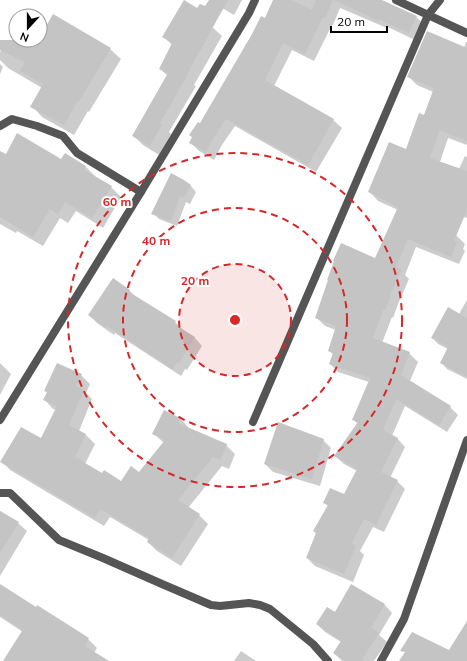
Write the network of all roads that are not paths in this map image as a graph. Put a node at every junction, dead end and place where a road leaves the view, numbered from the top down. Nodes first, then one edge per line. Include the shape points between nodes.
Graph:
1 (255, 0) edge
2 (396, 0) edge
3 (440, 0) edge
4 (428, 15) junction
5 (467, 32) edge
6 (0, 126) edge
7 (141, 192) junction
8 (0, 420) edge
9 (253, 422) dead end
10 (467, 440) edge
11 (0, 493) edge
12 (328, 661) edge
13 (381, 661) edge

1 - 7 street
2 - 4 street
3 - 4 street
4 - 5 street
4 - 9 street
6 - 7 street via 12,119 63,136 77,153
7 - 8 street
10 - 13 street via 404,619
11 - 12 street via 10,493 59,540 211,604 220,606 249,603 270,609 313,644

